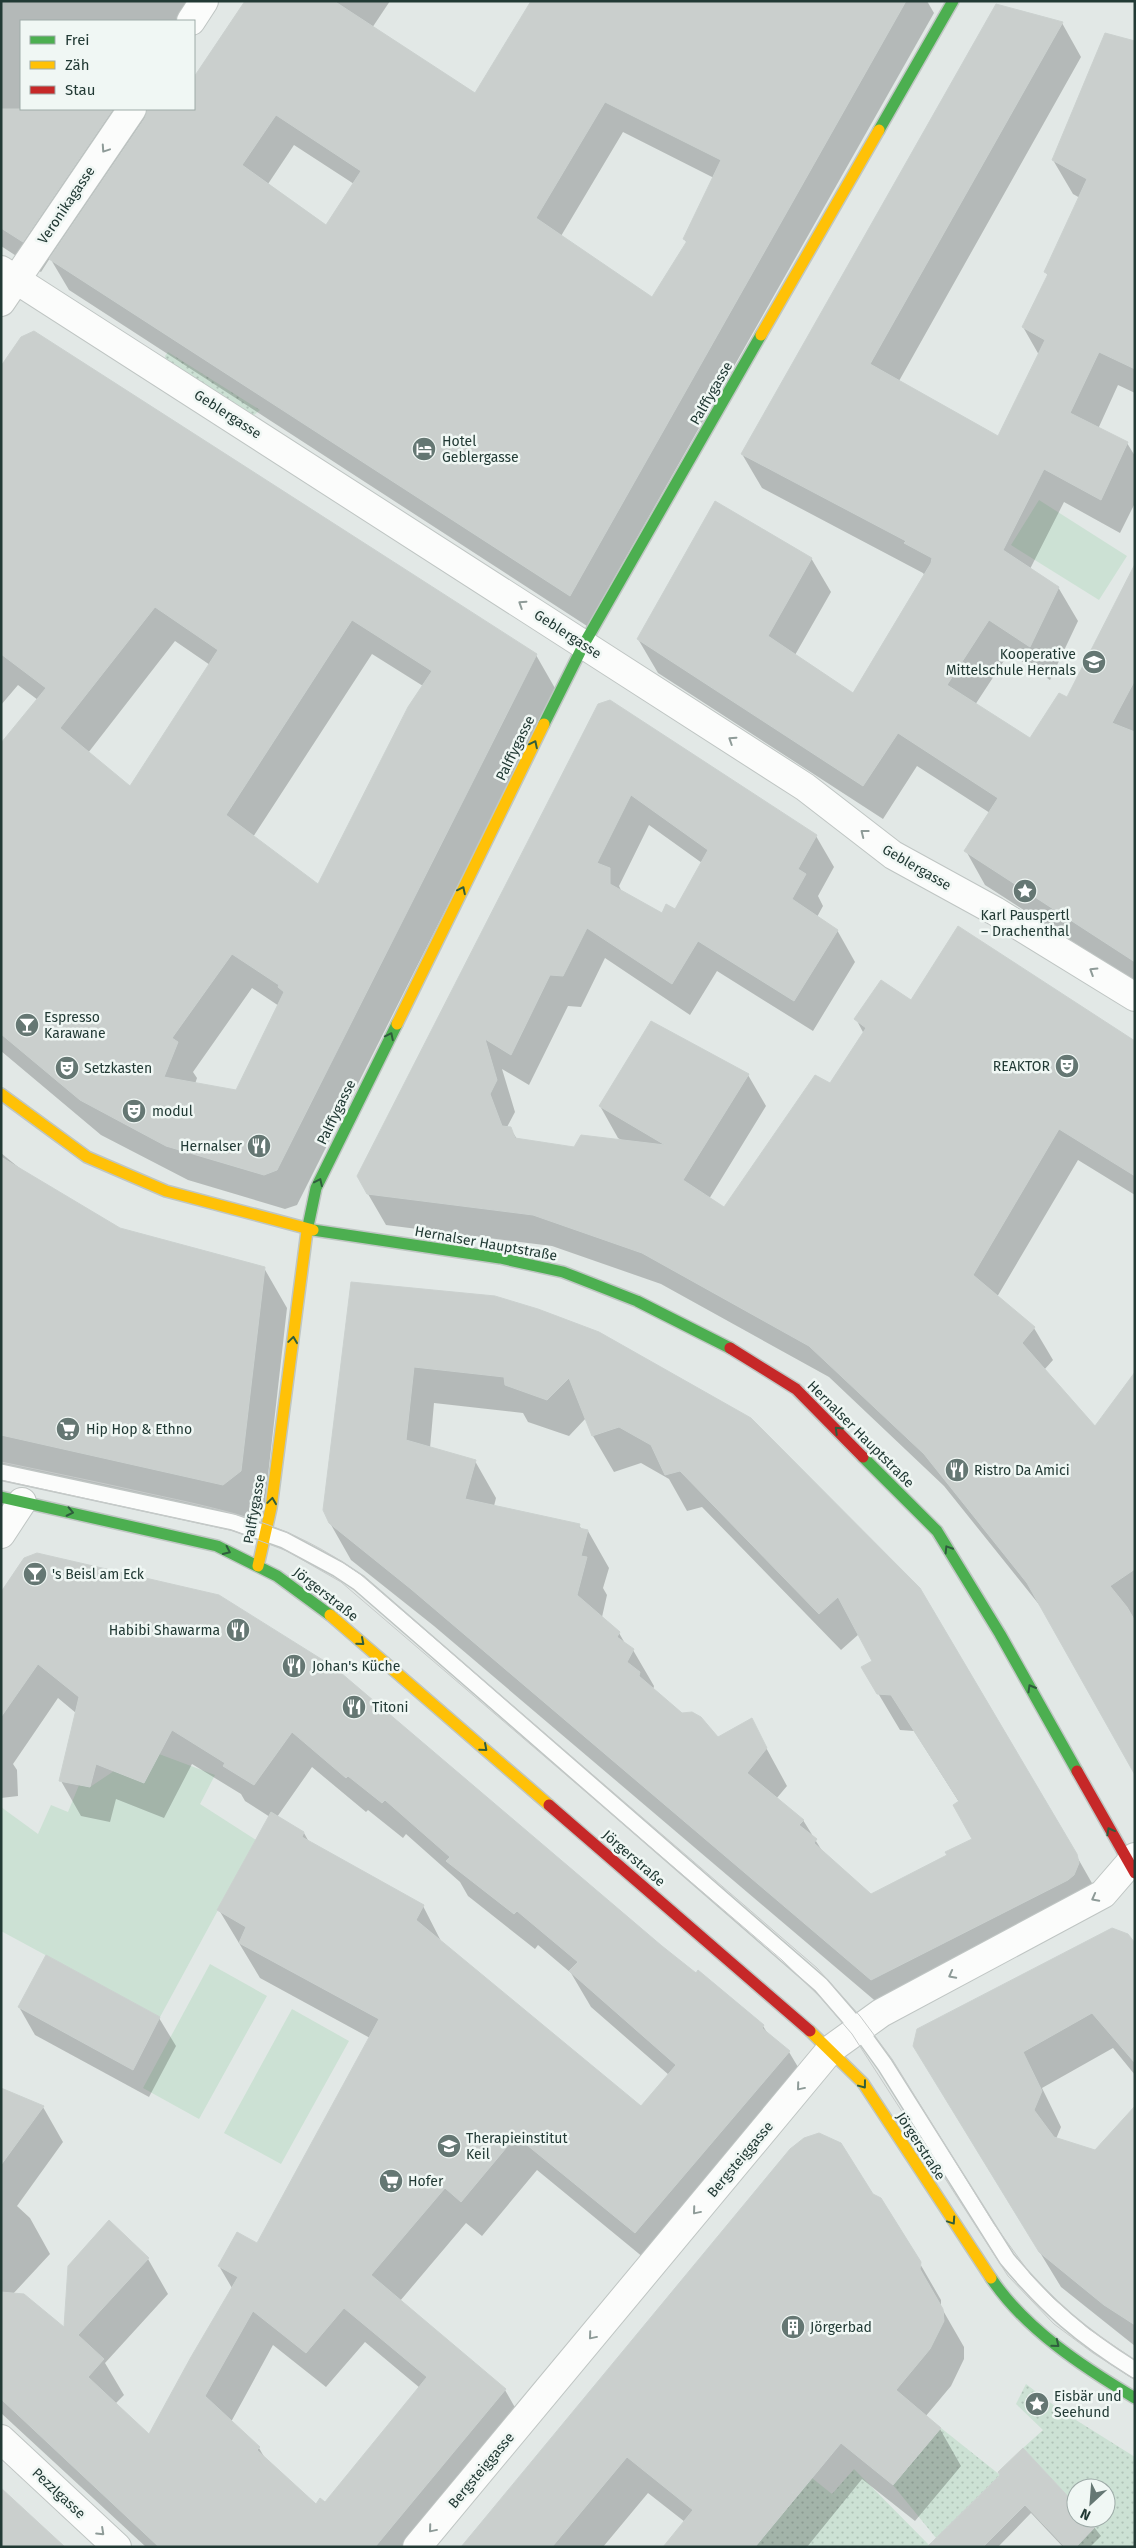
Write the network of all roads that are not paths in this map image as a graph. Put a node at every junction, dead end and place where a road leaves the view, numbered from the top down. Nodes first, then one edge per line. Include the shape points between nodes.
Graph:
1 (204, 1) edge
2 (952, 1) edge
3 (192, 20) edge
4 (131, 110) edge
5 (9, 275) edge
6 (1, 302) edge
7 (584, 644) junction
8 (1135, 996) edge
9 (3, 1100) edge
10 (307, 1229) junction
11 (1, 1472) edge
12 (12, 1500) edge
13 (266, 1533) junction
14 (1, 1534) edge
15 (258, 1566) junction
16 (1133, 1865) edge
17 (859, 2029) junction
18 (831, 2049) junction
19 (1135, 2370) edge
20 (1135, 2398) edge
21 (1, 2438) edge
22 (116, 2547) edge
23 (417, 2547) edge

1 - 3 street
2 - 7 main road, Palffygasse
4 -> 5 street, Veronikagasse
5 - 6 street, Veronikagasse
7 -> 5 street, Geblergasse
8 -> 7 street, Geblergasse via 995,910 893,855 805,787
10 -> 7 main road, Palffygasse via 316,1188
9 - 10 main road, Hernalser Hauptstraße via 87,1157 166,1191
13 -> 10 main road, Palffygasse
16 -> 10 main road, Hernalser Hauptstraße via 937,1531 796,1389 719,1341 637,1301 563,1272 500,1258
11 - 13 lane via 206,1516
12 - 14 street
12 -> 15 main road, Jörgerstraße via 217,1546
13 - 15 main road, Palffygasse
13 - 17 lane via 314,1555 359,1583 792,1959 835,1999
15 -> 18 main road, Jörgerstraße via 315,1602
16 -> 17 street, Bergsteiggasse via 1103,1894 882,2013
17 - 18 street, Bergsteiggasse
17 - 19 lane via 1007,2259 1041,2299 1073,2329
18 -> 20 main road, Jörgerstraße via 862,2083 1004,2297 1070,2355
18 -> 23 street, Bergsteiggasse
21 -> 22 street, Pezzlgasse

